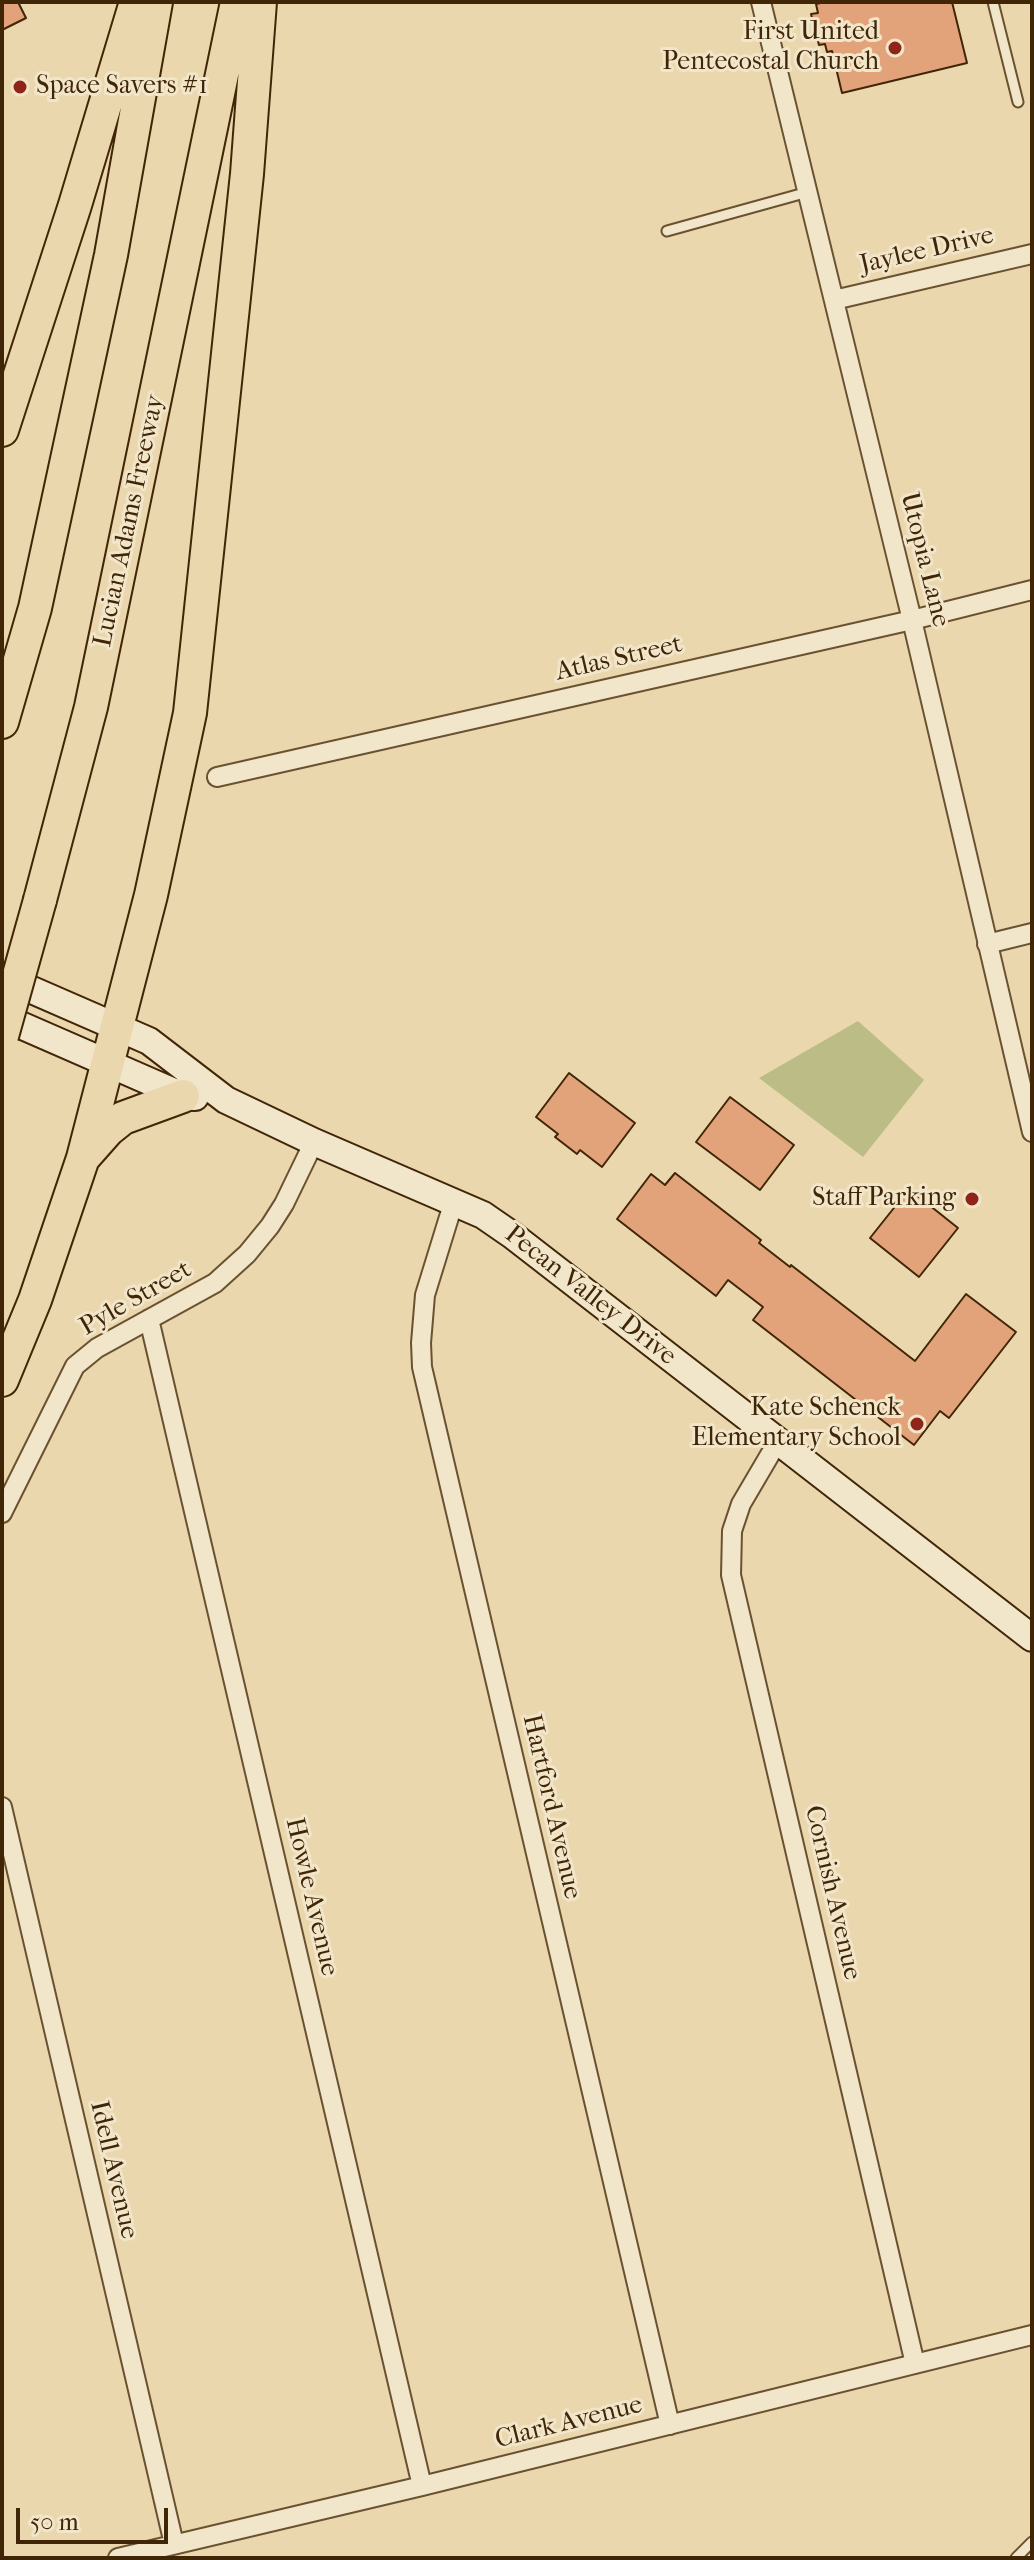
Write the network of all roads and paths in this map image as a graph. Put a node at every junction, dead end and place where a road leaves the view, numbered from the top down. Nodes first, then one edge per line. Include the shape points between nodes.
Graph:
1 (136, 2) edge
2 (156, 2) edge
3 (237, 2) edge
4 (260, 2) edge
5 (761, 2) edge
6 (993, 2) edge
7 (1018, 102) dead end
8 (808, 192) junction
9 (667, 231) dead end
10 (1032, 254) edge
11 (834, 300) junction
12 (2, 430) edge
13 (1032, 590) edge
14 (912, 620) junction
15 (2, 722) edge
16 (217, 777) dead end
17 (1032, 933) edge
18 (987, 944) junction
19 (2, 977) edge
20 (2, 1017) edge
21 (117, 1027) junction
22 (2, 1036) edge
23 (108, 1064) junction
24 (183, 1096) junction
25 (226, 1100) junction
26 (1032, 1132) edge
27 (314, 1142) junction
28 (83, 1158) junction
29 (454, 1201) junction
30 (149, 1319) junction
31 (2, 1380) edge
32 (778, 1441) junction
33 (2, 1513) edge
34 (1032, 1638) edge
35 (2, 1807) edge
36 (1032, 2335) edge
37 (915, 2364) junction
38 (670, 2425) junction
39 (422, 2486) junction
40 (1032, 2542) edge
41 (174, 2544) junction
42 (118, 2558) edge
43 (1016, 2558) edge

1 - 12 highway
2 - 15 highway via 101,301 35,608
3 - 22 highway, Lucian Adams Freeway, bridge via 91,707
4 - 21 highway via 190,713
5 - 8 street, Utopia Lane
6 - 7 lane
8 - 9 lane
8 - 11 street, Utopia Lane
10 - 11 street, Jaylee Drive
11 - 14 street, Utopia Lane
13 - 14 street, Atlas Street
14 - 16 street, Atlas Street
14 - 18 street, Utopia Lane
17 - 18 street
18 - 26 street, Utopia Lane
19 - 21 main road, Pecan Valley Drive
20 - 23 main road, Pecan Valley Drive
21 - 23 highway
21 - 25 main road, Pecan Valley Drive via 149,1041
23 - 24 main road, Pecan Valley Drive
23 - 28 highway
24 - 25 main road, Pecan Valley Drive
24 - 28 highway via 123,1118
25 - 27 main road, Pecan Valley Drive
27 - 29 main road, Pecan Valley Drive
27 - 30 street, Pyle Street via 284,1204 247,1254 215,1283
28 - 31 highway
29 - 32 main road, Pecan Valley Drive via 512,1235
29 - 38 street, Hartford Avenue via 425,1295 422,1367
30 - 33 street, Pyle Street via 75,1366
30 - 39 street, Howle Avenue
32 - 34 main road, Pecan Valley Drive
32 - 37 street, Cornish Avenue via 741,1504 730,1545 731,1575
35 - 41 street, Idell Avenue
36 - 37 street, Clark Avenue
37 - 38 street, Clark Avenue
38 - 39 street, Clark Avenue
39 - 41 street, Clark Avenue
40 - 43 lane
41 - 42 street, Clark Avenue

